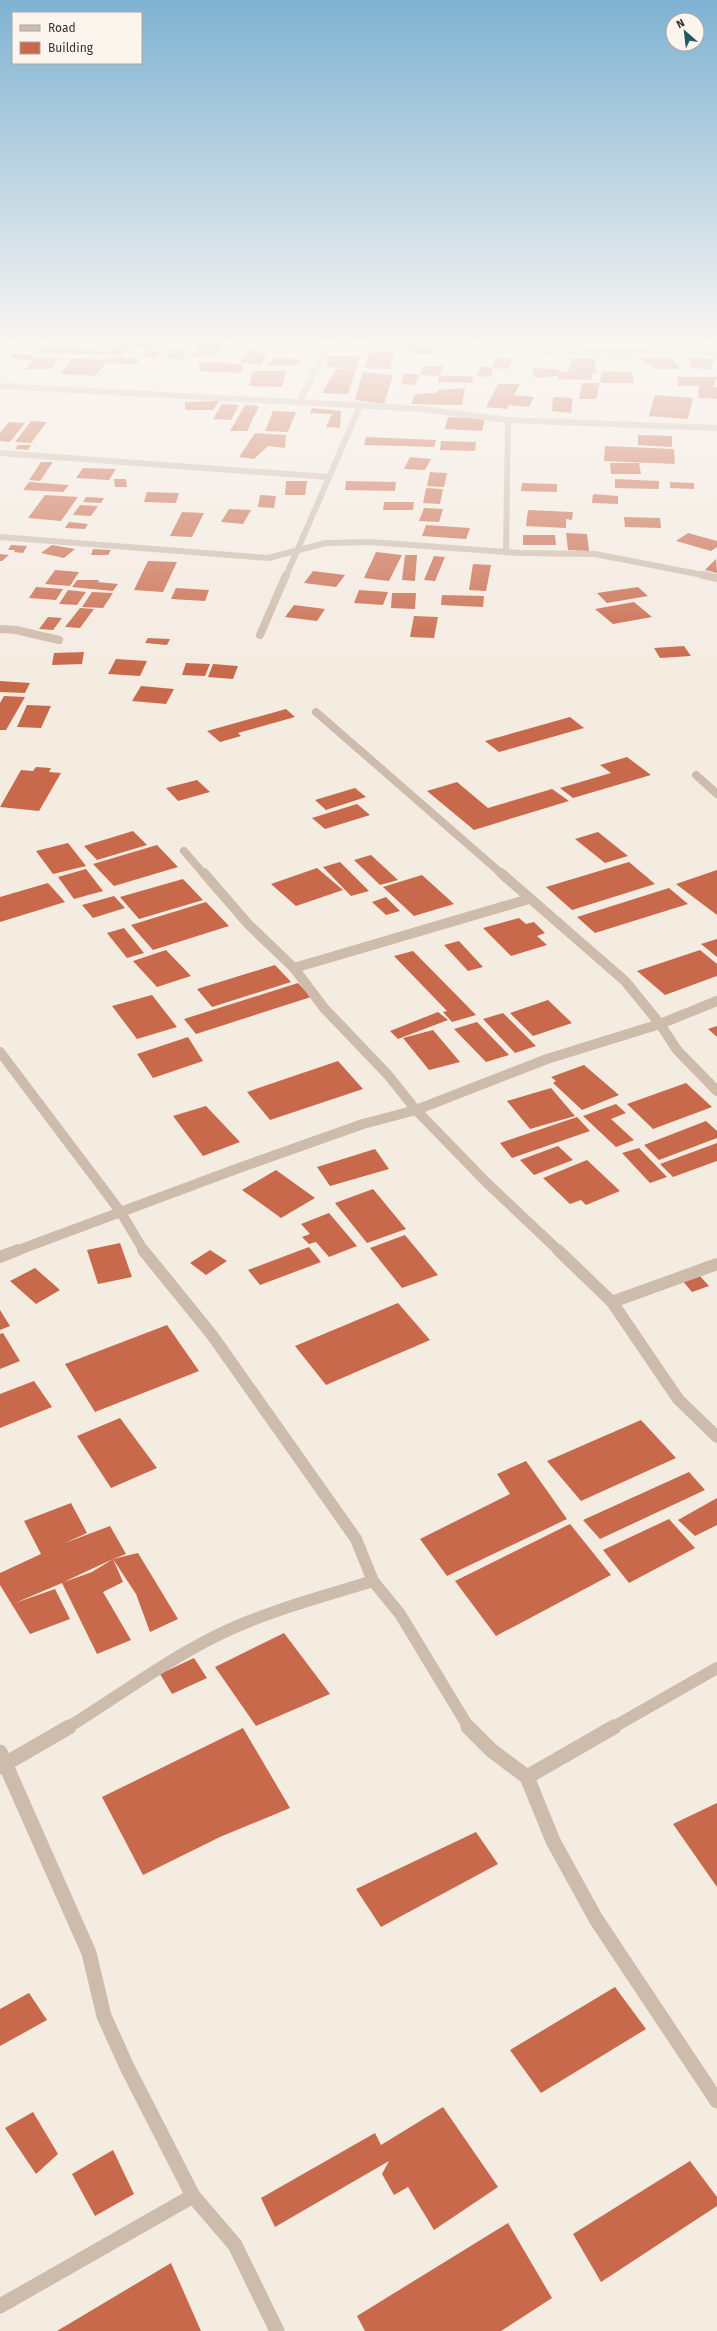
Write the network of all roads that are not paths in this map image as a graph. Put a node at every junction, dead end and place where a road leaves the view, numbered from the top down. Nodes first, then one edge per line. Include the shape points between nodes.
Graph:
1 (341, 449) edge
2 (509, 449) edge
3 (0, 453) edge
4 (328, 477) junction
5 (0, 537) edge
6 (297, 549) junction
7 (506, 552) junction
8 (717, 578) edge
9 (0, 629) edge
10 (260, 635) dead end
11 (58, 640) dead end
12 (316, 712) dead end
13 (696, 775) dead end
14 (717, 794) edge
15 (184, 851) dead end
16 (528, 899) junction
17 (294, 968) junction
18 (717, 1002) edge
19 (660, 1024) junction
20 (0, 1052) edge
21 (717, 1091) edge
22 (416, 1110) junction
23 (120, 1211) junction
24 (0, 1257) edge
25 (717, 1264) edge
26 (612, 1302) junction
27 (717, 1437) edge
28 (373, 1581) junction
29 (717, 1668) edge
30 (2, 1761) edge
31 (527, 1777) junction
32 (717, 2101) edge
33 (193, 2196) junction
34 (0, 2306) edge
35 (277, 2331) edge

1 - 4 street
2 - 7 street
3 - 4 street
4 - 6 street
5 - 6 street via 268,558
6 - 7 street via 332,543 370,542
6 - 10 street
7 - 8 street via 595,554
9 - 11 street
12 - 16 street
13 - 14 street
15 - 17 street via 249,925
16 - 17 street
16 - 19 street via 625,981
17 - 22 street via 324,1008 388,1075
18 - 19 street
19 - 21 street via 677,1050
19 - 22 street via 548,1059
20 - 23 street
22 - 23 street via 363,1124
22 - 26 street via 486,1182
23 - 24 street
23 - 28 street via 143,1250 212,1335 356,1539
25 - 26 street
26 - 27 street via 678,1399
28 - 30 street via 256,1618 198,1646
28 - 31 street via 400,1614 468,1727 491,1750
29 - 31 street
30 - 33 street via 89,1953 104,2016
31 - 32 street via 553,1841 596,1919
33 - 34 street
33 - 35 street via 235,2245

